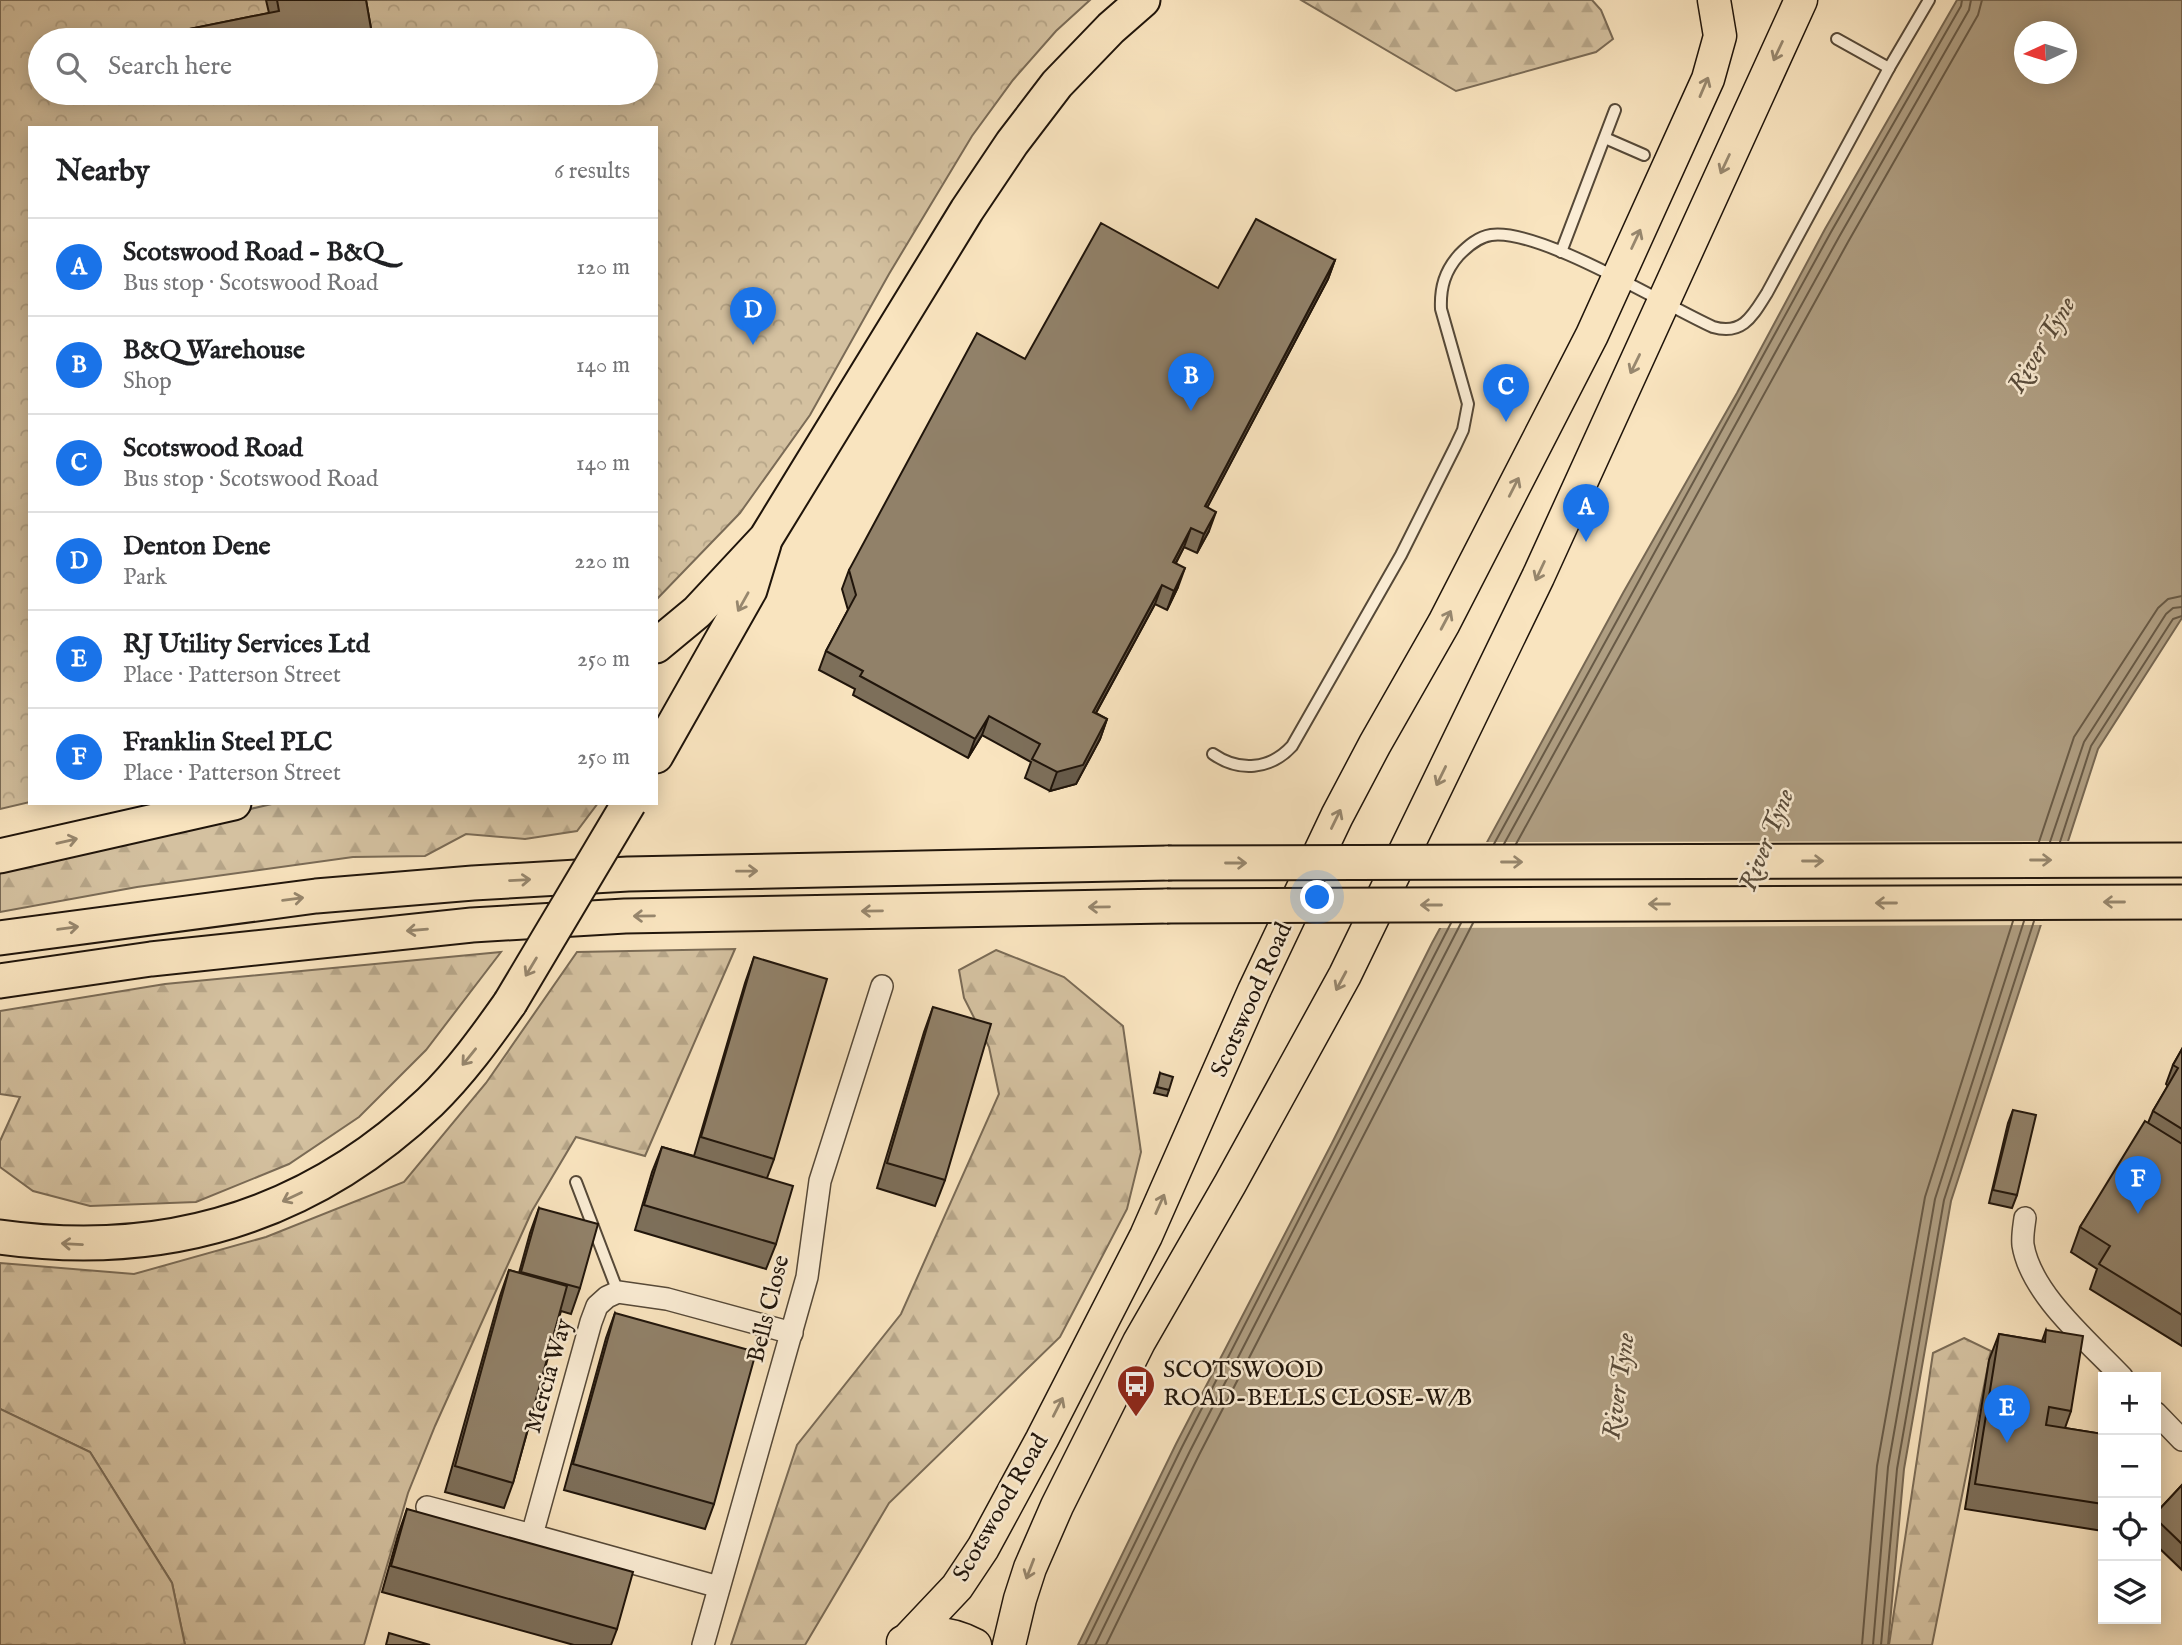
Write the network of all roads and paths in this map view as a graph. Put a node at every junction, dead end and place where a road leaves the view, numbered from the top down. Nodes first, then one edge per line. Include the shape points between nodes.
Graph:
1 (1143, 0) edge
2 (1714, 0) edge
3 (1801, 0) edge
4 (1929, 0) edge
5 (1837, 39) dead end
6 (1889, 68) junction
7 (1615, 110) dead end
8 (1605, 138) junction
9 (1644, 155) dead end
10 (1560, 252) junction
11 (1617, 279) junction
12 (1664, 303) junction
13 (766, 538) junction
14 (658, 644) edge
15 (658, 752) edge
16 (1213, 754) dead end
17 (225, 805) edge
18 (628, 805) edge
19 (0, 856) edge
20 (2182, 860) edge
21 (2182, 902) edge
22 (0, 938) edge
23 (0, 981) edge
24 (882, 986) dead end
25 (576, 1182) dead end
26 (2025, 1218) dead end
27 (0, 1237) edge
28 (618, 1292) junction
29 (792, 1333) junction
30 (2117, 1372) edge
31 (2161, 1418) edge
32 (2182, 1440) edge
33 (427, 1507) dead end
34 (532, 1535) junction
35 (719, 1587) junction
36 (902, 1643) edge
37 (702, 1645) edge
38 (975, 1645) edge
39 (1009, 1645) edge

1 - 13 highway via 1057,84 1012,144
11 -> 2 main road, Scotswood Road via 1708,79 1720,36
3 -> 12 main road, Scotswood Road
4 - 6 lane
5 - 6 lane
6 - 12 lane via 1752,315 1735,328 1721,330
7 - 8 lane
8 - 9 lane
8 - 10 lane
10 - 11 lane
10 - 16 lane via 1514,237 1491,235 1465,248 1452,263 1444,278 1441,309 1468,404 1455,447 1401,555 1292,746 1259,766 1241,767
11 - 12 lane
36 -> 11 main road, Scotswood Road via 957,1587 1042,1439 1146,1236 1336,816 1444,623
12 -> 39 main road, Scotswood Road via 1538,577 1345,975 1139,1342 1057,1506 1026,1579
13 - 14 highway via 697,612
13 -> 15 highway via 750,590
19 -> 17 highway
18 -> 27 highway, bridge via 492,1028 432,1100 358,1161 273,1207 181,1235 85,1244
22 -> 20 highway, bridge via 316,896 628,874 1168,863
21 -> 23 highway, bridge via 1167,906 625,916 472,925 150,959
24 - 29 street, Bells Close via 820,1181 807,1277
25 - 28 lane
26 - 30 street via 2022,1243 2042,1292
28 - 29 street via 667,1299
28 - 34 street, Mercia Way via 597,1307 591,1322
29 - 35 street, Bells Close
31 - 32 street
33 - 34 street
34 - 35 street
35 - 37 street, Bells Close
36 - 38 main road via 926,1634 947,1634

